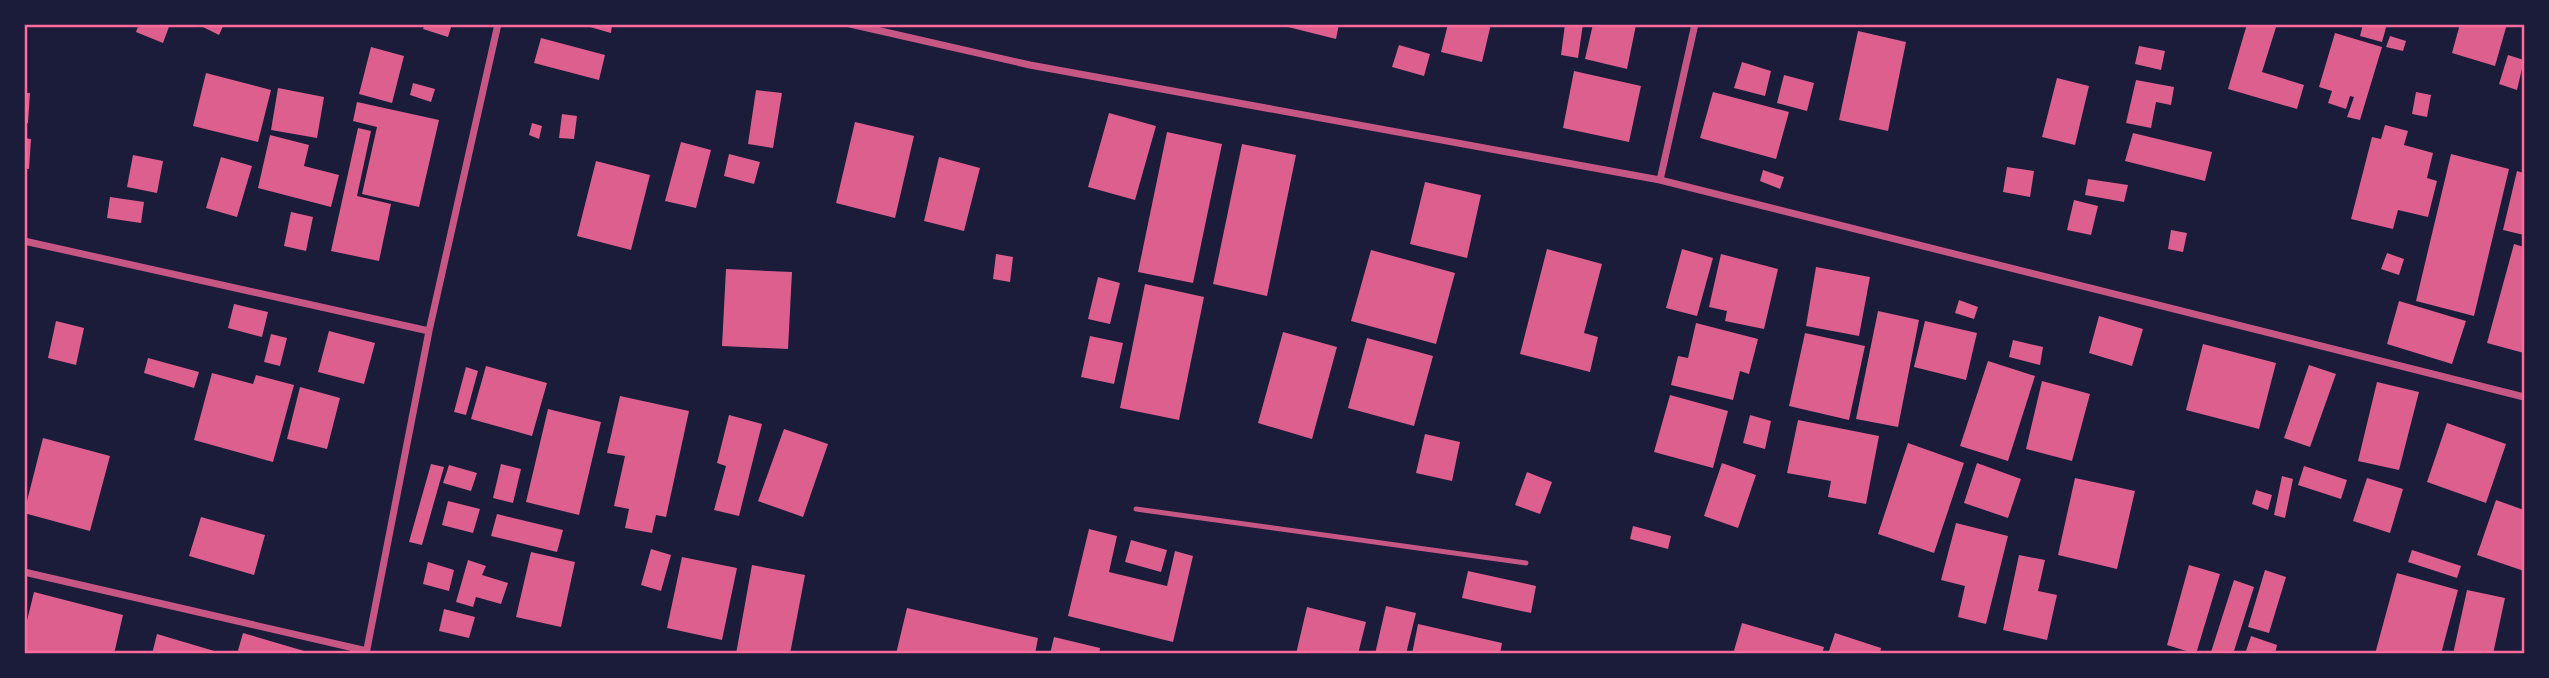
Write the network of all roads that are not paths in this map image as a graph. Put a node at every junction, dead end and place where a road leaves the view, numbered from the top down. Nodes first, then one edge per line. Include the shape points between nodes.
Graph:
1 (498, 24) edge
2 (850, 24) edge
3 (1695, 24) edge
4 (1660, 180) junction
5 (24, 241) edge
6 (429, 331) junction
7 (2525, 397) edge
8 (1136, 509) dead end
9 (1526, 563) dead end
10 (24, 572) edge
11 (366, 652) edge

1 - 6 street
2 - 4 street via 1030,65
3 - 4 street
4 - 7 street
5 - 6 street
6 - 11 street
8 - 9 lane
10 - 11 street

